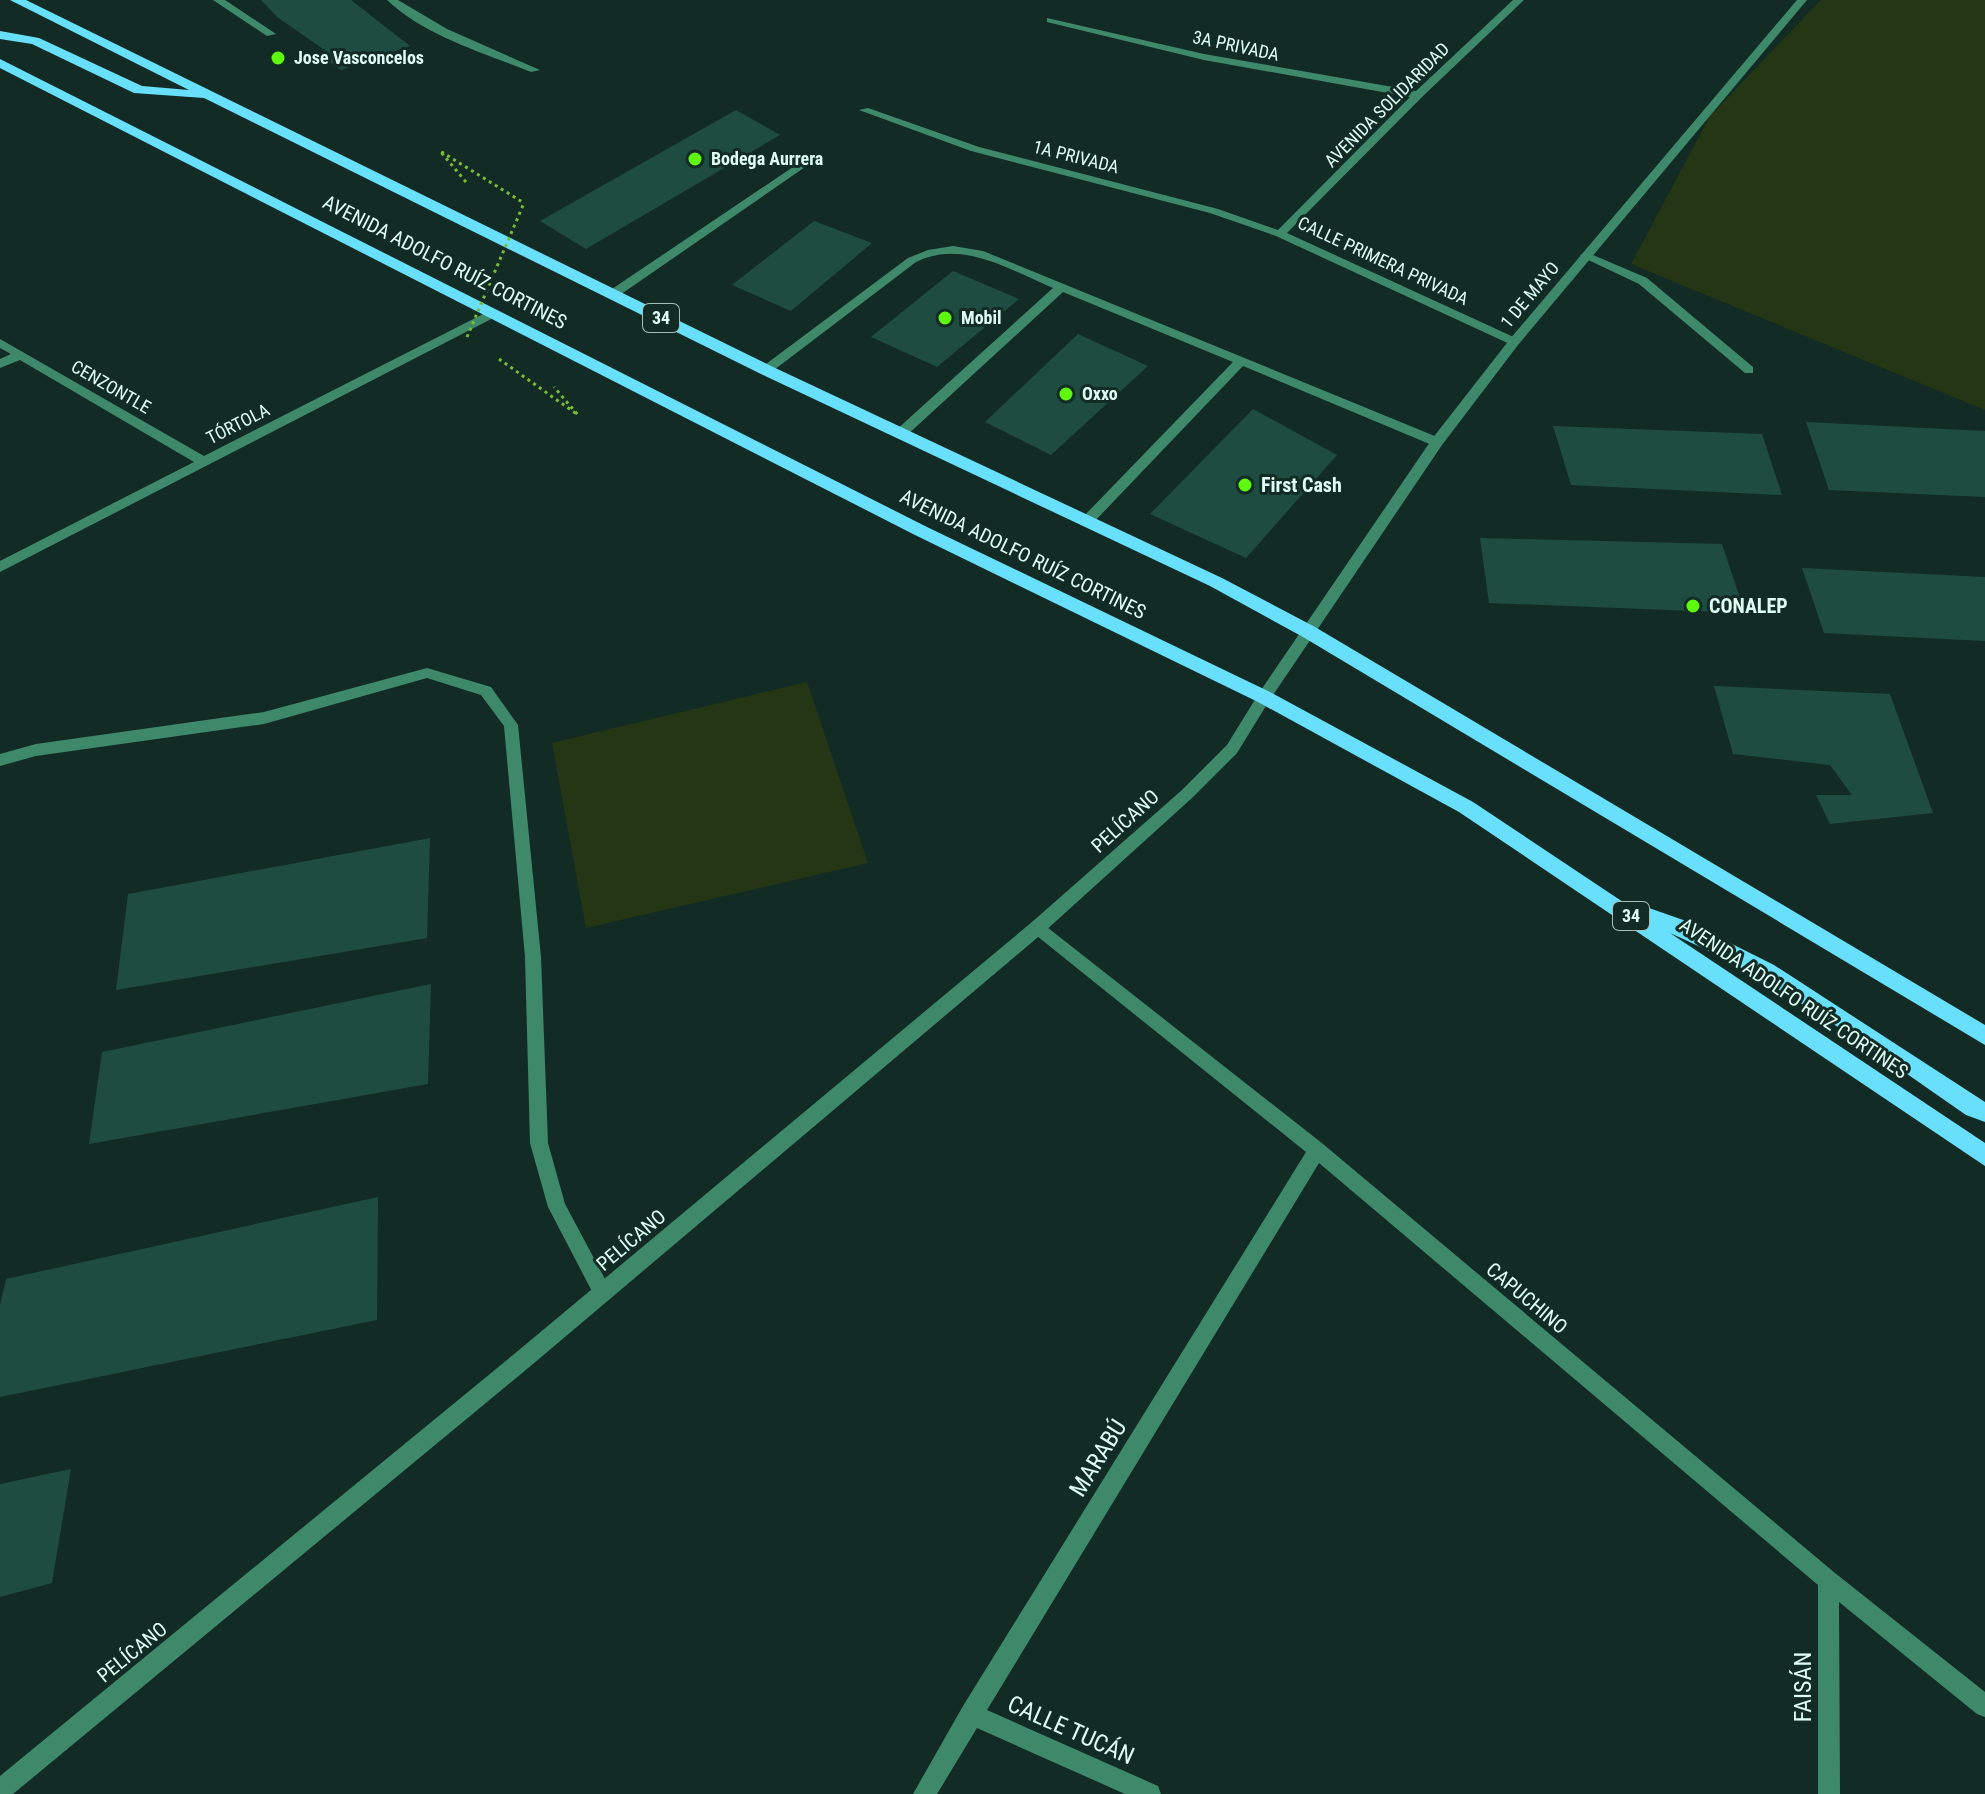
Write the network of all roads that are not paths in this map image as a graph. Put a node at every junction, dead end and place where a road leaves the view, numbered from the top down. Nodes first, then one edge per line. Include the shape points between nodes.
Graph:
1 (16, 0) edge
2 (218, 0) edge
3 (392, 0) edge
4 (1519, 0) edge
5 (1802, 0) edge
6 (1050, 20) dead end
7 (271, 34) dead end
8 (0, 35) edge
9 (0, 63) edge
10 (535, 70) dead end
11 (207, 95) junction
12 (1418, 95) junction
13 (864, 110) dead end
14 (803, 165) dead end
15 (1280, 234) junction
16 (1586, 255) junction
17 (1061, 287) junction
18 (613, 294) junction
19 (493, 313) junction
20 (1514, 342) junction
21 (0, 343) edge
22 (20, 355) junction
23 (1242, 360) junction
24 (0, 364) edge
25 (766, 370) junction
26 (1749, 370) dead end
27 (900, 434) junction
28 (1437, 442) junction
29 (204, 462) junction
30 (1088, 520) junction
31 (0, 567) edge
32 (1309, 632) junction
33 (1264, 697) junction
34 (0, 760) edge
35 (1610, 902) junction
36 (1038, 927) junction
37 (1985, 1036) edge
38 (1985, 1112) edge
39 (1317, 1150) junction
40 (1985, 1156) edge
41 (603, 1292) junction
42 (1828, 1580) junction
43 (1985, 1706) edge
44 (971, 1714) junction
45 (0, 1790) edge
46 (924, 1794) edge
47 (1150, 1794) edge
48 (1829, 1794) edge

1 - 11 main road, 34
2 - 7 street
3 - 10 street via 451,36
4 - 12 street, AVENIDA SOLIDARIDAD
5 - 16 street, 1 DE MAYO
6 - 12 street, 3A PRIVADA via 1204,57
8 - 11 main road via 35,41 139,90
9 - 19 main road, AVENIDA ADOLFO RUÍZ CORTINES / 34
11 - 18 main road, 34
12 - 15 street, AVENIDA SOLIDARIDAD
13 - 15 street, 1A PRIVADA via 975,149 1214,211
14 - 18 street
15 - 20 street, CALLE PRIMERA PRIVADA
16 - 20 street, 1 DE MAYO
16 - 26 street via 1650,287
17 - 23 street
17 - 25 street via 979,253 924,253
17 - 27 street
18 - 25 main road, 34
19 - 29 street, TÓRTOLA
19 - 33 main road, AVENIDA ADOLFO RUÍZ CORTINES / 34 via 935,538
20 - 28 street, 1 DE MAYO
21 - 22 street, CENZONTLE
22 - 24 street
22 - 29 street, CENZONTLE
23 - 28 street
23 - 30 street
25 - 27 main road, 34
27 - 30 main road, 34
28 - 32 street, 1 DE MAYO
29 - 31 street, TÓRTOLA
30 - 32 main road, 34
32 - 33 street, PELÍCANO
32 - 37 main road, 34
33 - 35 main road, AVENIDA ADOLFO RUÍZ CORTINES / 34 via 1466,807
33 - 36 street, PELÍCANO via 1232,749
34 - 41 street via 36,750 264,718 427,673 486,691 511,725 533,957 539,1143 557,1207
35 - 38 main road via 1672,923 1754,962
35 - 40 main road, AVENIDA ADOLFO RUÍZ CORTINES / 34
36 - 39 street, CAPUCHINO
36 - 41 street, PELÍCANO
39 - 42 street, CAPUCHINO
39 - 44 street, MARABÚ
41 - 45 street, PELÍCANO
42 - 43 street, CAPUCHINO
42 - 48 street, FAISÁN
44 - 46 street, MARABÚ
44 - 47 street, CALLE TUCÁN

